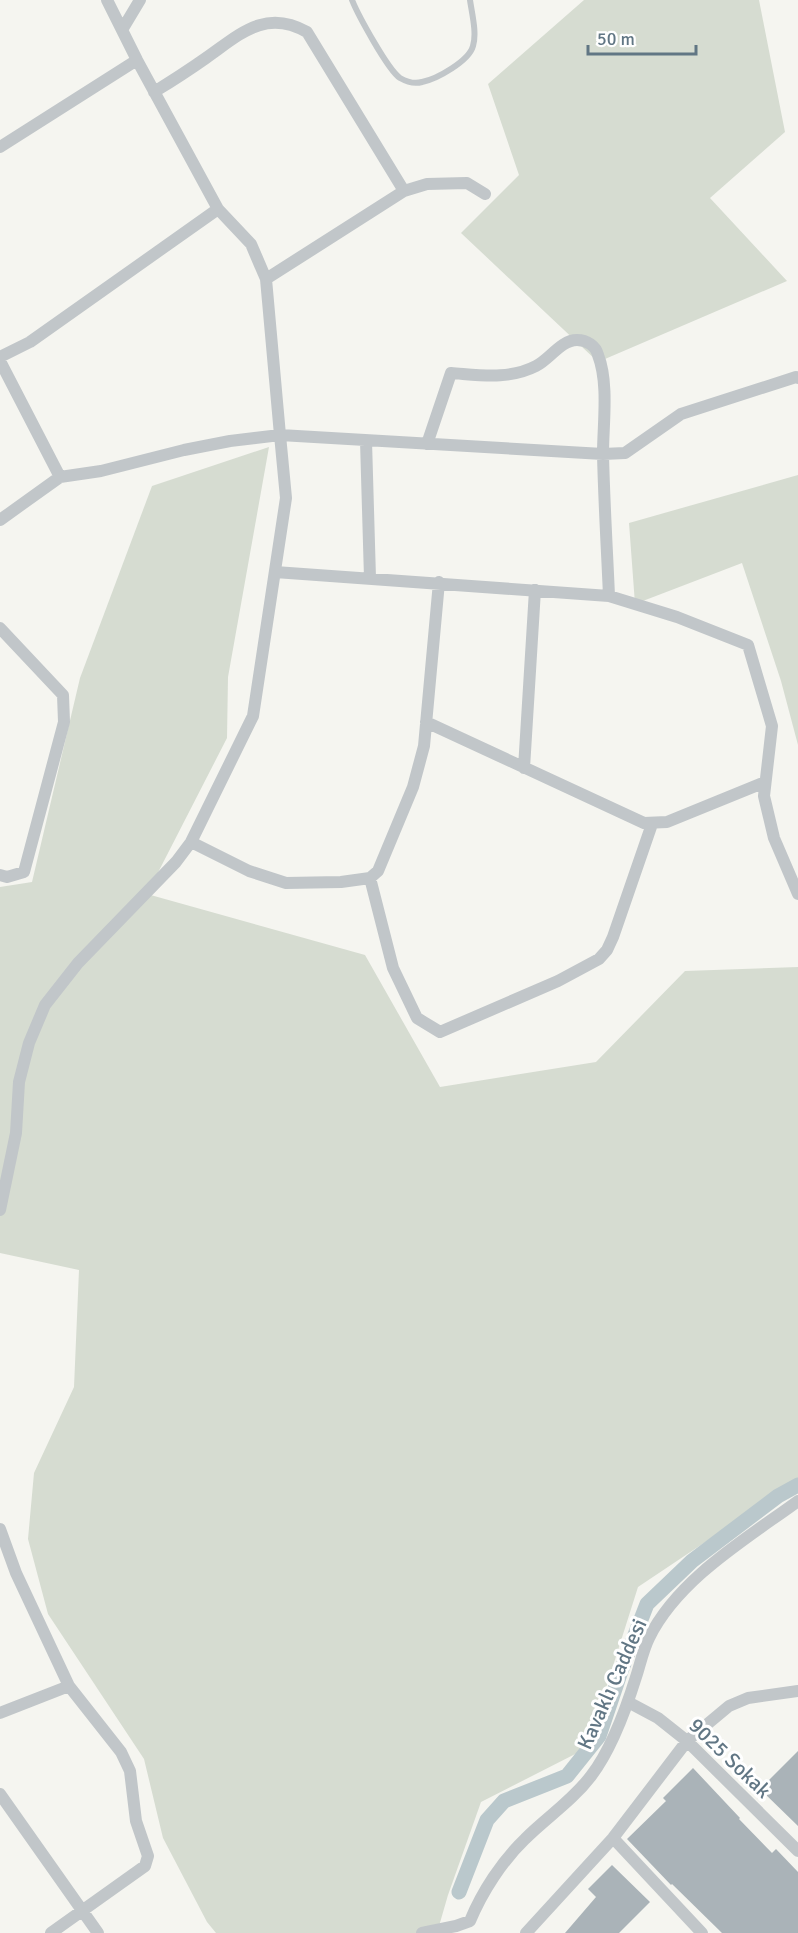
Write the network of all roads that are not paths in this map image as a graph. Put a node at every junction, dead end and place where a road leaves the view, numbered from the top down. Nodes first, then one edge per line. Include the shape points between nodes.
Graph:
1 (107, 0) edge
2 (140, 0) edge
3 (352, 0) edge
4 (470, 0) edge
5 (122, 30) junction
6 (137, 60) junction
7 (154, 92) junction
8 (0, 147) edge
9 (404, 191) junction
10 (485, 194) dead end
11 (218, 208) junction
12 (266, 279) junction
13 (0, 359) edge
14 (797, 376) edge
15 (280, 435) junction
16 (366, 441) junction
17 (427, 444) junction
18 (603, 454) junction
19 (60, 477) junction
20 (0, 520) edge
21 (275, 572) junction
22 (370, 578) junction
23 (439, 582) junction
24 (535, 590) junction
25 (609, 596) junction
26 (0, 628) edge
27 (426, 722) junction
28 (524, 768) junction
29 (765, 782) junction
30 (652, 824) junction
31 (191, 842) junction
32 (0, 875) edge
33 (370, 878) junction
34 (798, 894) edge
35 (0, 1210) edge
36 (798, 1501) edge
37 (0, 1528) edge
38 (69, 1686) junction
39 (798, 1691) edge
40 (628, 1702) junction
41 (0, 1713) edge
42 (687, 1741) junction
43 (0, 1794) edge
44 (613, 1838) junction
45 (798, 1851) edge
46 (83, 1912) junction
47 (464, 1927) edge
48 (430, 1932) edge
49 (51, 1933) edge
50 (98, 1933) edge
51 (422, 1933) edge
52 (526, 1933) edge
53 (702, 1933) edge

1 - 5 street
2 - 5 street
3 - 4 lane via 393,70 414,83 428,81 469,55 474,42
5 - 6 street
6 - 7 street
6 - 8 street
7 - 9 street via 240,33 263,24 293,24 307,32
7 - 11 street
9 - 10 street via 427,184 467,183
9 - 12 street
11 - 12 street via 251,243
11 - 13 street via 30,342
12 - 15 street
13 - 19 street
14 - 18 street via 681,414 625,453
15 - 16 street
15 - 19 street via 230,441
15 - 21 street via 286,498
16 - 17 street
16 - 22 street
17 - 18 street
17 - 18 street via 451,373 514,374 547,360 564,344 576,340 589,343 598,353 603,388
18 - 25 street
19 - 20 street
21 - 22 street
21 - 31 street via 253,716
22 - 23 street
23 - 24 street
23 - 27 street
24 - 25 street
24 - 28 street
25 - 29 street via 748,645 772,726
26 - 32 street via 63,695 64,722 24,872
27 - 28 street
27 - 33 street via 413,787 378,871
28 - 30 street
29 - 30 street via 667,822
29 - 34 street via 764,796 774,838
30 - 33 street via 613,937 599,959 440,1032 417,1018 393,968
31 - 33 street via 249,871 286,883
31 - 35 street via 78,963 45,1005 29,1043 19,1082 16,1133
36 - 40 street, Kavaklı Caddesi via 707,1569 670,1605 649,1639
37 - 38 street via 16,1573
38 - 41 street
38 - 46 street via 126,1762 136,1821 148,1856 145,1866
39 - 42 street via 748,1698 729,1706
40 - 42 street, 9025 Sokak
40 - 47 street, Kavaklı Caddesi via 592,1775 524,1840 480,1896
42 - 44 street
42 - 45 street, 9025 Sokak
43 - 46 street
44 - 52 street
44 - 53 street
46 - 49 street
46 - 50 street
47 - 48 street, Kavaklı Caddesi
48 - 51 street, Kavaklı Caddesi

